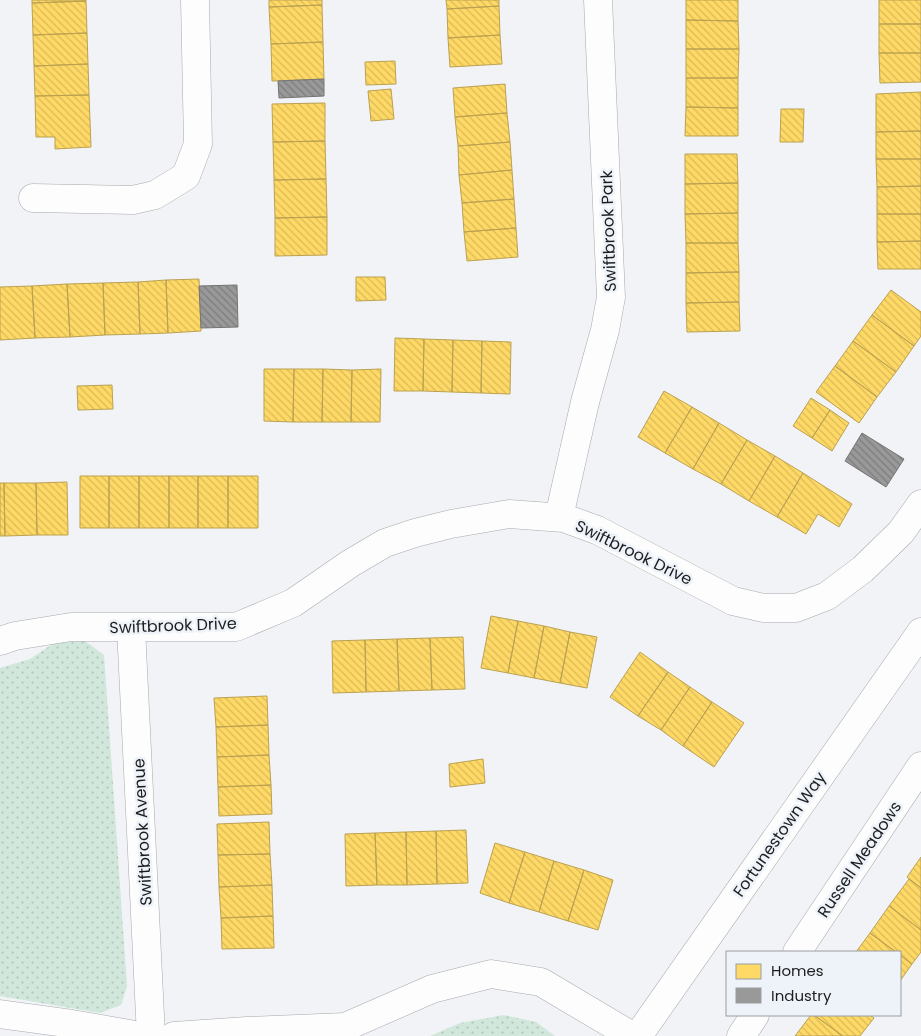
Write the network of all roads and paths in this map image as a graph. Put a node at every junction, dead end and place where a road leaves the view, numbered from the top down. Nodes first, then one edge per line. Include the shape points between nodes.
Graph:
1 (195, 0) edge
2 (598, 0) edge
3 (33, 198) dead end
4 (921, 504) edge
5 (559, 517) junction
6 (131, 628) junction
7 (921, 632) edge
8 (0, 641) edge
9 (921, 766) edge
10 (798, 951) edge
11 (0, 1014) edge
12 (754, 1016) edge
13 (346, 1032) edge
14 (141, 1036) edge
15 (151, 1036) edge
16 (174, 1036) edge
17 (632, 1036) edge
18 (638, 1036) edge
19 (741, 1036) edge

1 - 3 street via 198,144 186,176 154,195 132,200
2 - 5 street, Swiftbrook Park via 611,298
4 - 5 street, Swiftbrook Drive via 901,532 863,569 827,596 796,608 764,608 733,601 601,533
5 - 6 street, Swiftbrook Drive via 509,514 392,540 292,603 236,627
6 - 8 street, Swiftbrook Drive via 71,627
6 - 15 street, Swiftbrook Avenue
7 - 18 street, Fortunestown Way
9 - 10 street, Russell Meadows
11 - 14 street
12 - 19 street
13 - 16 street via 247,1030
13 - 17 street via 432,989 491,974 541,982

